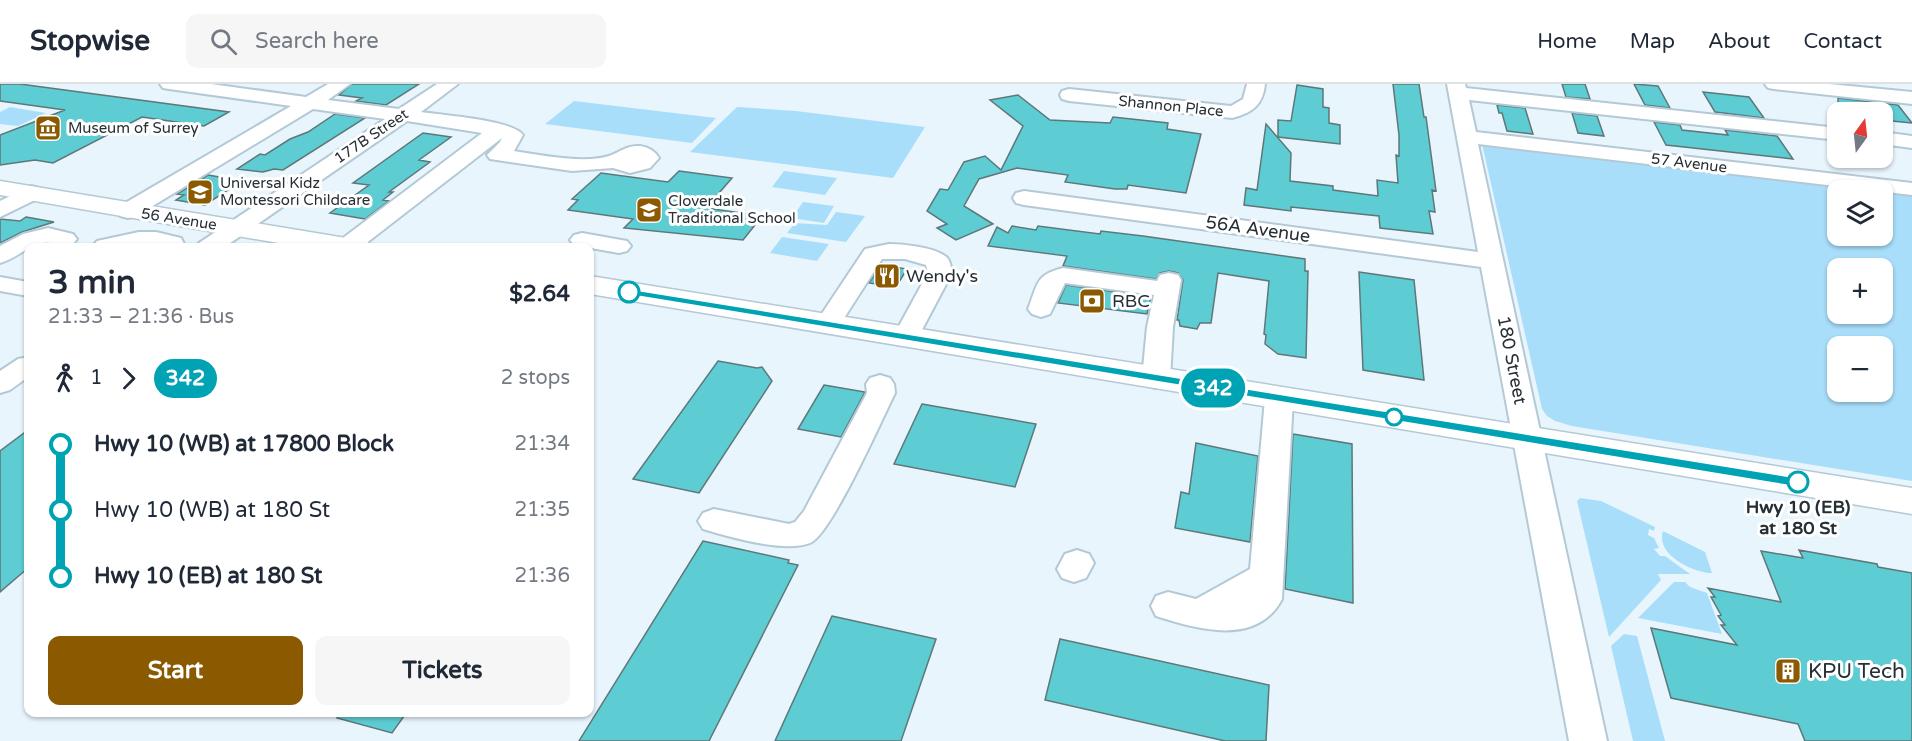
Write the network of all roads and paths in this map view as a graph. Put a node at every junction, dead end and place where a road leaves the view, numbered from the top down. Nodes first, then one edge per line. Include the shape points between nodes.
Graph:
1 (170, 84) edge
2 (341, 84) edge
3 (449, 84) edge
4 (1256, 84) edge
5 (1774, 84) edge
6 (1457, 88) edge
7 (1069, 95) dead end
8 (1912, 98) edge
9 (307, 102) junction
10 (403, 115) junction
11 (499, 130) junction
12 (1827, 133) edge
13 (1467, 137) junction
14 (1893, 139) edge
15 (1912, 142) edge
16 (618, 161) dead end
17 (0, 188) edge
18 (1912, 189) edge
19 (31, 193) junction
20 (1024, 198) dead end
21 (0, 210) edge
22 (128, 211) junction
23 (234, 228) junction
24 (65, 239) dead end
25 (582, 240) dead end
26 (117, 243) edge
27 (173, 243) edge
28 (214, 243) edge
29 (327, 243) edge
30 (357, 243) edge
31 (619, 246) dead end
32 (0, 256) edge
33 (1492, 261) junction
34 (0, 284) edge
35 (594, 286) edge
36 (24, 288) edge
37 (1041, 309) dead end
38 (828, 324) junction
39 (906, 337) junction
40 (24, 368) edge
41 (1156, 379) junction
42 (0, 384) edge
43 (880, 384) dead end
44 (1279, 399) junction
45 (1527, 439) junction
46 (1912, 501) edge
47 (714, 521) dead end
48 (1168, 606) dead end
49 (1588, 741) edge

1 - 9 street
2 - 9 street
3 - 10 street, 177B Street
4 - 7 street, Shannon Place via 1251,104 1232,112
5 - 8 street
6 - 12 street
6 - 13 street, 180 Street
9 - 10 street
9 - 22 street
10 - 11 street
10 - 23 street, 177B Street
11 - 16 street via 513,135 509,145 497,155 575,165
11 - 30 street
13 - 18 street, 57 Avenue
13 - 33 street, 180 Street
14 - 15 street
17 - 19 highway, 56 Avenue
19 - 21 street
19 - 22 highway, 56 Avenue
20 - 33 street, 56A Avenue
22 - 23 highway, 56 Avenue
23 - 28 street, 177B Street
23 - 29 highway, 56 Avenue
24 - 32 street via 51,235 35,237
25 - 31 street
26 - 27 street via 140,237
33 - 45 street, 180 Street
34 - 36 street
35 - 38 highway
37 - 41 street via 1052,279 1063,275 1168,285
38 - 39 highway
38 - 39 street via 873,254 885,250 926,256 937,261 940,273
39 - 41 highway
40 - 42 street
41 - 44 highway
43 - 47 street via 881,393 806,532 789,536
44 - 45 highway
44 - 48 street via 1266,576 1201,613
45 - 46 highway
45 - 49 street, 180 Street

